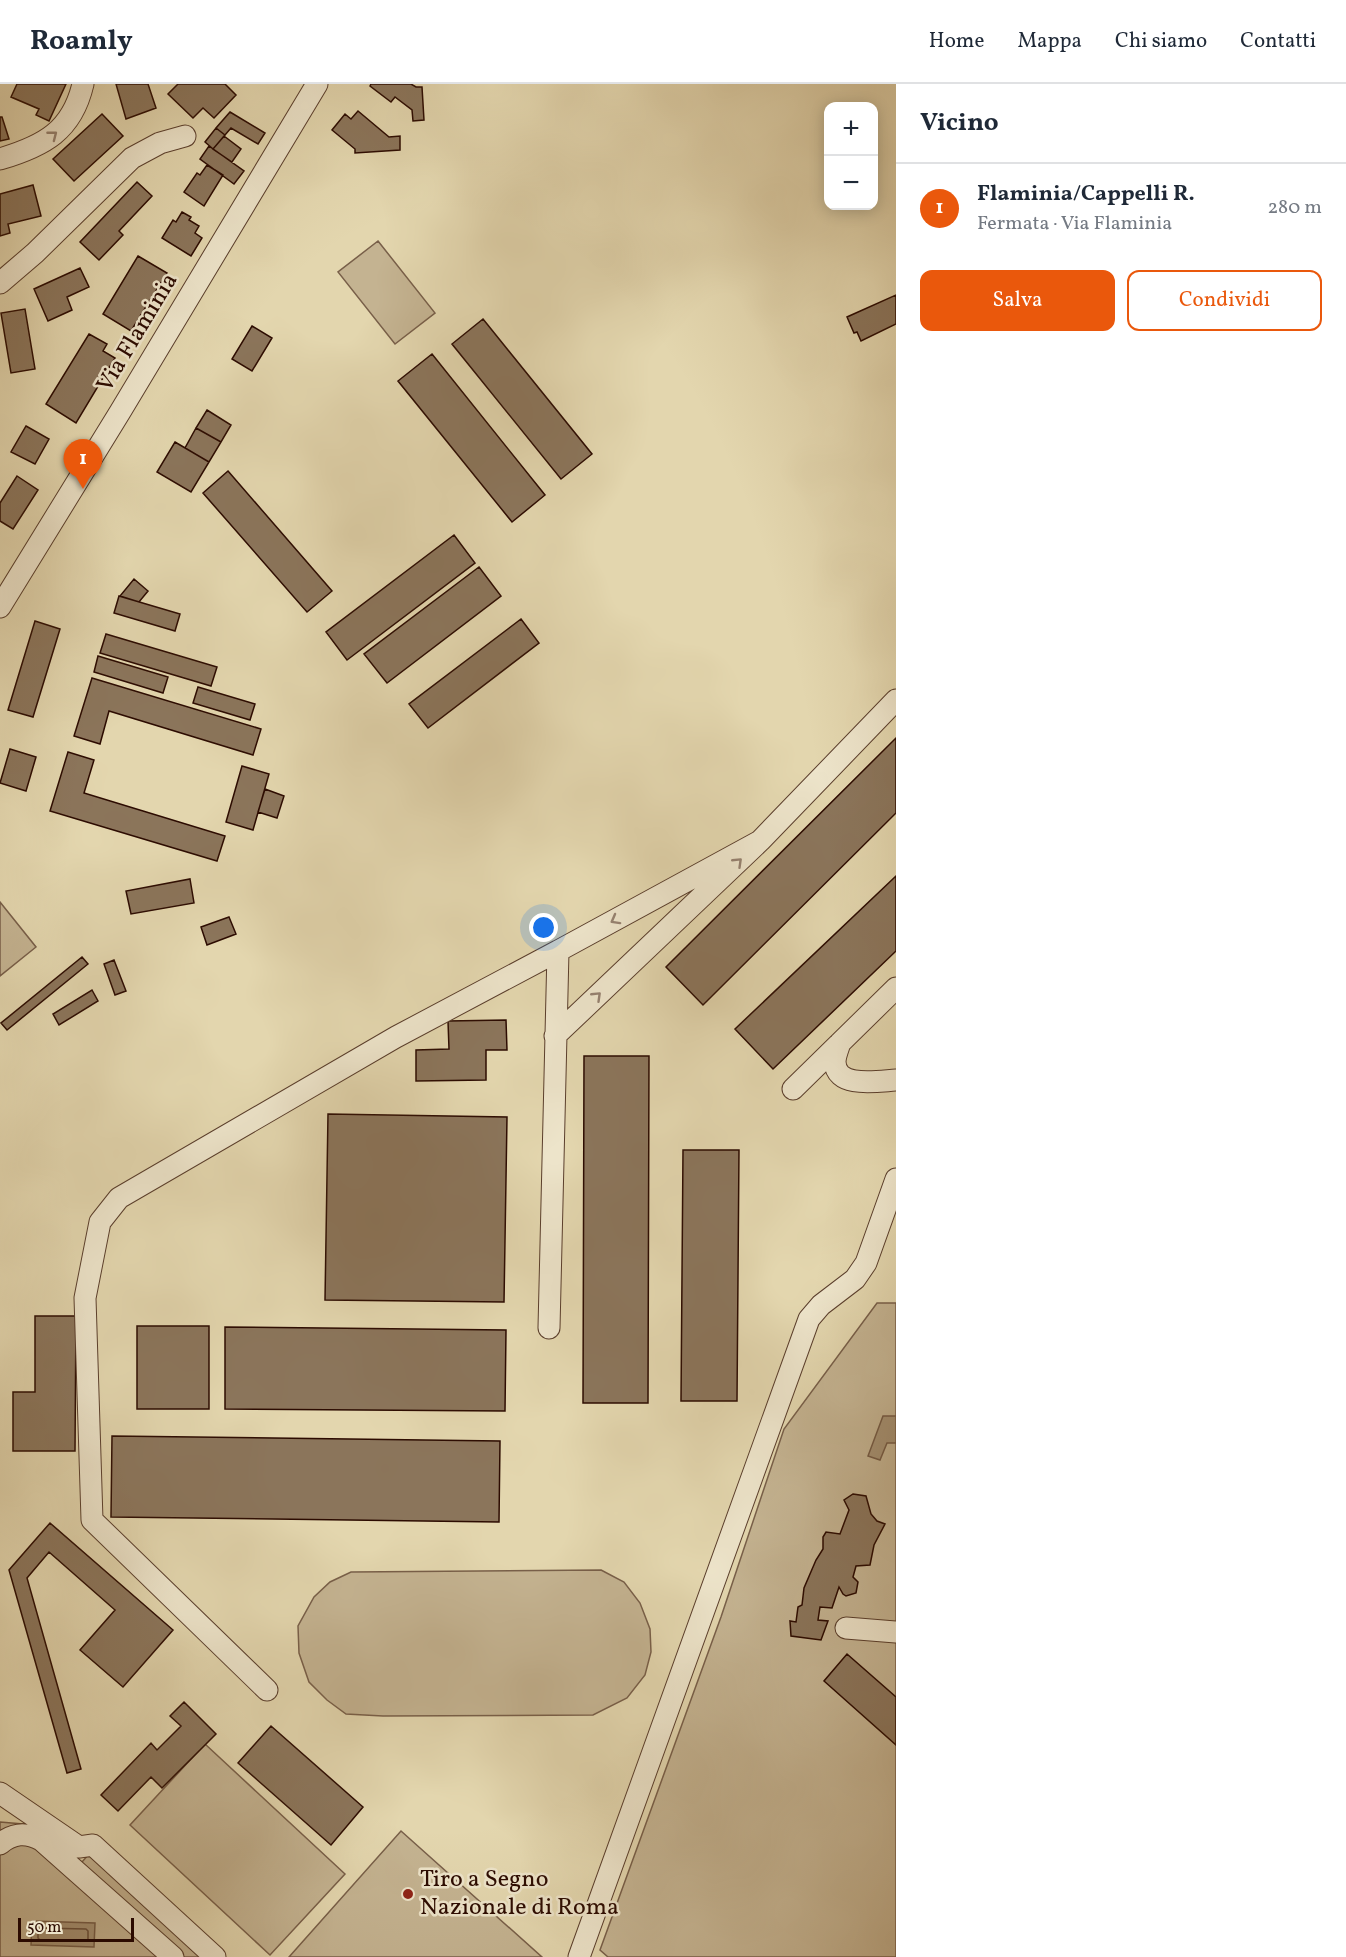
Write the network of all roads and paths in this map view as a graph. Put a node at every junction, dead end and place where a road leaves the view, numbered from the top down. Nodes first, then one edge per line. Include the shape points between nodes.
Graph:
1 (83, 84) edge
2 (317, 84) edge
3 (185, 136) dead end
4 (0, 159) edge
5 (0, 282) edge
6 (0, 607) edge
7 (896, 700) edge
8 (760, 841) junction
9 (679, 885) junction
10 (690, 908) junction
11 (558, 951) junction
12 (896, 988) edge
13 (555, 1036) junction
14 (840, 1043) junction
15 (896, 1080) edge
16 (793, 1089) dead end
17 (896, 1179) edge
18 (549, 1328) dead end
19 (846, 1628) dead end
20 (896, 1632) edge
21 (267, 1690) dead end
22 (0, 1793) edge
23 (0, 1844) edge
24 (173, 1957) edge
25 (215, 1957) edge
26 (579, 1957) edge

4 -> 1 street via 56,134 74,110
2 - 6 street, Via Flaminia
3 - 5 street via 138,154
7 - 8 street
8 - 9 street
10 -> 8 street
9 - 10 street
9 -> 11 street
13 -> 10 street
11 - 13 street
11 - 21 street via 396,1037 119,1198 100,1222 85,1298 92,1520
12 - 14 street
13 - 18 street
14 - 15 street via 835,1060 841,1076 852,1081
14 - 16 street
17 - 26 street via 866,1263 855,1279 820,1305 809,1319
19 - 20 street
22 - 25 street via 79,1847 93,1845
23 - 24 street via 22,1834 41,1840

